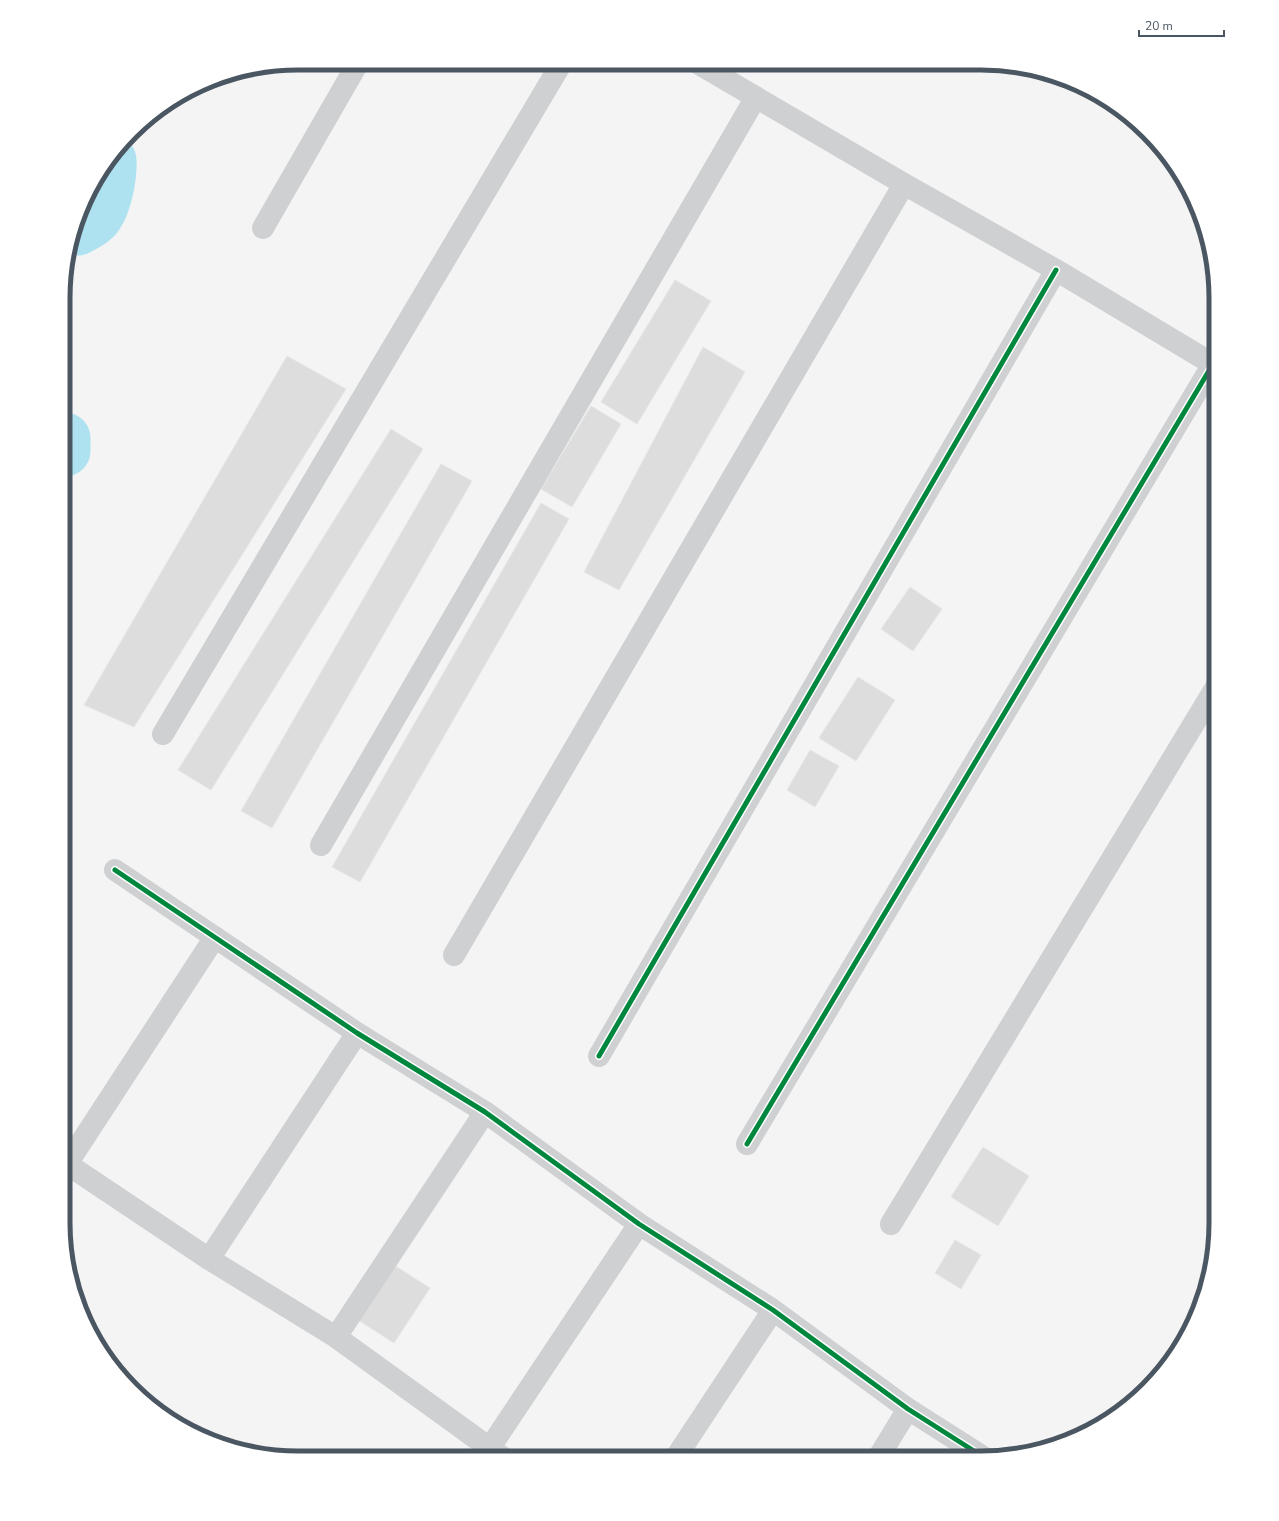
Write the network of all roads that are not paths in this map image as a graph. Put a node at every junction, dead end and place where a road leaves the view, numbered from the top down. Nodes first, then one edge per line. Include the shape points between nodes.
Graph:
1 (354, 70) edge
2 (557, 70) edge
3 (709, 70) edge
4 (756, 97) junction
5 (904, 184) junction
6 (264, 228) dead end
7 (1056, 270) junction
8 (1209, 361) edge
9 (1209, 375) edge
10 (1209, 699) edge
11 (163, 734) dead end
12 (321, 845) dead end
13 (116, 870) dead end
14 (215, 937) junction
15 (454, 954) dead end
16 (357, 1033) junction
17 (599, 1056) dead end
18 (485, 1112) junction
19 (747, 1144) dead end
20 (70, 1161) edge
21 (70, 1165) edge
22 (639, 1224) junction
23 (891, 1224) dead end
24 (209, 1259) junction
25 (773, 1310) junction
26 (336, 1337) junction
27 (908, 1409) junction
28 (493, 1451) edge
29 (497, 1451) edge
30 (681, 1451) edge
31 (882, 1451) edge
32 (974, 1451) edge

1 - 6 street
2 - 11 street
3 - 4 street
4 - 5 street
4 - 12 street
5 - 7 street
5 - 15 street
7 - 8 street
7 - 17 street
9 - 19 street
10 - 23 street
13 - 14 street
14 - 16 street
14 - 20 street
16 - 18 street
16 - 24 street
18 - 22 street
18 - 26 street
21 - 24 street
22 - 25 street
22 - 29 street
24 - 26 street
25 - 27 street
25 - 30 street
26 - 28 street
27 - 31 street
27 - 32 street

